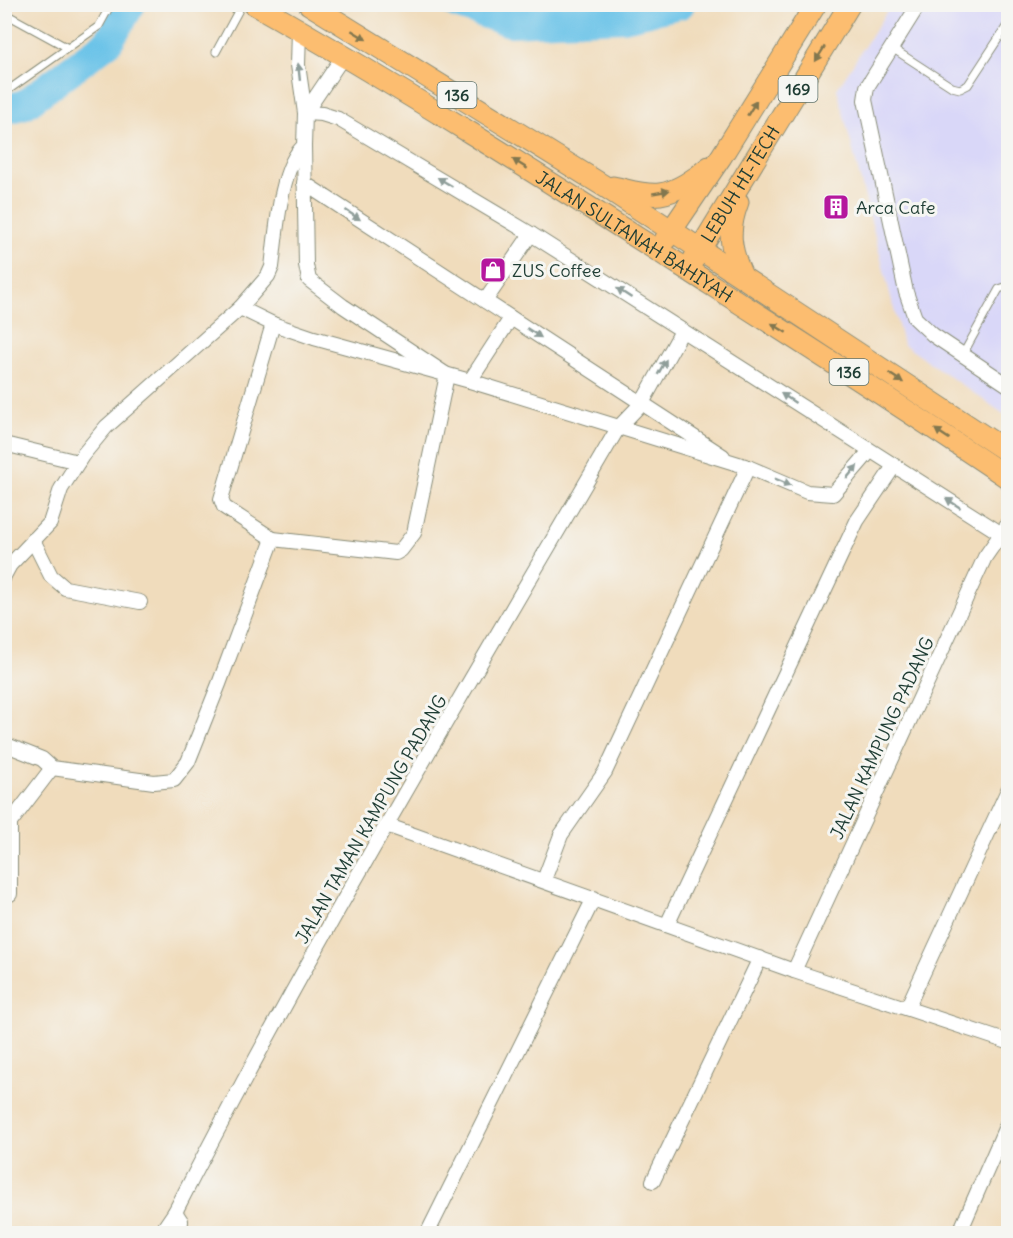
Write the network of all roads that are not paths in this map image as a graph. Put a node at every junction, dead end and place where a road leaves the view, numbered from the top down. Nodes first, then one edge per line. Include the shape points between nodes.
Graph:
1 (111, 4) edge
2 (242, 4) edge
3 (254, 4) edge
4 (309, 4) edge
5 (816, 4) edge
6 (850, 4) edge
7 (919, 4) edge
8 (4, 13) edge
9 (1008, 24) edge
10 (299, 30) junction
11 (68, 48) junction
12 (892, 48) junction
13 (216, 52) dead end
14 (344, 55) junction
15 (4, 93) edge
16 (305, 113) junction
17 (304, 146) junction
18 (721, 158) junction
19 (746, 174) junction
20 (304, 183) junction
21 (604, 186) junction
22 (672, 230) junction
23 (531, 234) junction
24 (700, 249) junction
25 (658, 251) junction
26 (688, 270) junction
27 (741, 276) junction
28 (1008, 286) edge
29 (485, 301) junction
30 (240, 308) junction
31 (511, 318) junction
32 (273, 324) junction
33 (682, 331) junction
34 (962, 356) junction
35 (447, 375) junction
36 (470, 381) junction
37 (1008, 385) edge
38 (642, 403) junction
39 (618, 428) junction
40 (4, 444) edge
41 (870, 451) junction
42 (1008, 452) edge
43 (78, 462) junction
44 (742, 465) junction
45 (894, 466) junction
46 (1008, 478) edge
47 (1006, 532) edge
48 (273, 538) junction
49 (33, 540) junction
50 (4, 576) edge
51 (140, 602) dead end
52 (4, 744) edge
53 (52, 768) junction
54 (1008, 790) edge
55 (386, 825) junction
56 (544, 880) junction
57 (10, 894) dead end
58 (594, 898) junction
59 (667, 925) junction
60 (760, 958) junction
61 (794, 971) junction
62 (907, 1008) junction
63 (1008, 1042) edge
64 (1008, 1122) edge
65 (652, 1181) dead end
66 (175, 1212) junction
67 (160, 1233) edge
68 (180, 1233) edge
69 (427, 1233) edge
70 (959, 1233) edge

1 - 11 lane via 99,26
2 - 13 lane
3 - 10 main road, JALAN SULTANAH BAHIYAH / 136
4 -> 21 main road, JALAN SULTANAH BAHIYAH / 136
18 -> 5 main road, LEBUH HI-TECH / 169
6 -> 19 main road, LEBUH HI-TECH / 169
7 - 12 street
8 - 11 lane
9 - 12 lane via 968,85 960,89
10 - 14 main road, JALAN SULTANAH BAHIYAH / 136
16 -> 10 street via 298,65
11 - 15 lane
12 - 34 street via 867,87 865,100 906,292 915,318
14 - 16 street
25 -> 14 main road, JALAN SULTANAH BAHIYAH / 136
16 - 17 street
23 -> 16 street via 338,119
17 - 20 street
17 - 30 street via 296,152 288,169 272,267
21 -> 18 main road via 662,194 704,172
18 - 22 main road, LEBUH HI-TECH / 169
19 - 24 main road, LEBUH HI-TECH / 169
19 - 27 main road via 730,237
20 -> 29 street
20 - 35 street via 309,280
21 - 22 main road, JALAN SULTANAH BAHIYAH / 136
22 - 24 main road, JALAN SULTANAH BAHIYAH / 136
22 - 25 main road, LEBUH HI-TECH / 169
23 - 29 street
33 -> 23 street
24 - 26 main road, LEBUH HI-TECH / 169
24 - 27 main road, JALAN SULTANAH BAHIYAH / 136
25 - 26 main road, JALAN SULTANAH BAHIYAH / 136
46 -> 26 main road, JALAN SULTANAH BAHIYAH / 136
27 -> 42 main road, JALAN SULTANAH BAHIYAH / 136
28 - 34 lane via 999,289
29 - 31 street
30 - 32 street
30 - 43 street via 106,427
31 - 36 street
31 -> 38 street
32 - 35 street
32 - 48 street via 221,503
38 -> 33 street, JALAN TAMAN KAMPUNG PADANG
41 -> 33 street
34 - 37 street
35 - 36 street
35 - 48 street via 414,534 401,550 393,553
36 - 39 street
38 - 39 street, JALAN TAMAN KAMPUNG PADANG
38 - 44 street
39 - 44 street
39 - 55 street, JALAN TAMAN KAMPUNG PADANG
40 - 43 street
44 -> 41 street via 807,492 833,494
41 - 45 street
43 - 49 street via 61,489 50,523
44 - 56 street via 605,772 561,835
47 -> 45 street
45 - 59 street via 857,522
47 - 61 street, JALAN KAMPUNG PADANG via 985,557
48 - 53 street via 188,762 174,780 154,782
49 - 50 street
49 - 51 street via 51,576 65,588
52 - 53 street via 42,759
53 - 57 street via 10,823
54 - 62 street
55 - 56 street
55 - 66 street, JALAN TAMAN KAMPUNG PADANG
56 - 58 street
58 - 59 street
58 - 69 street
59 - 60 street
60 - 61 street
60 - 65 street
61 - 62 street
62 - 63 street
64 - 70 street
66 - 67 street, JALAN TAMAN KAMPUNG PADANG
66 - 68 street via 181,1221

